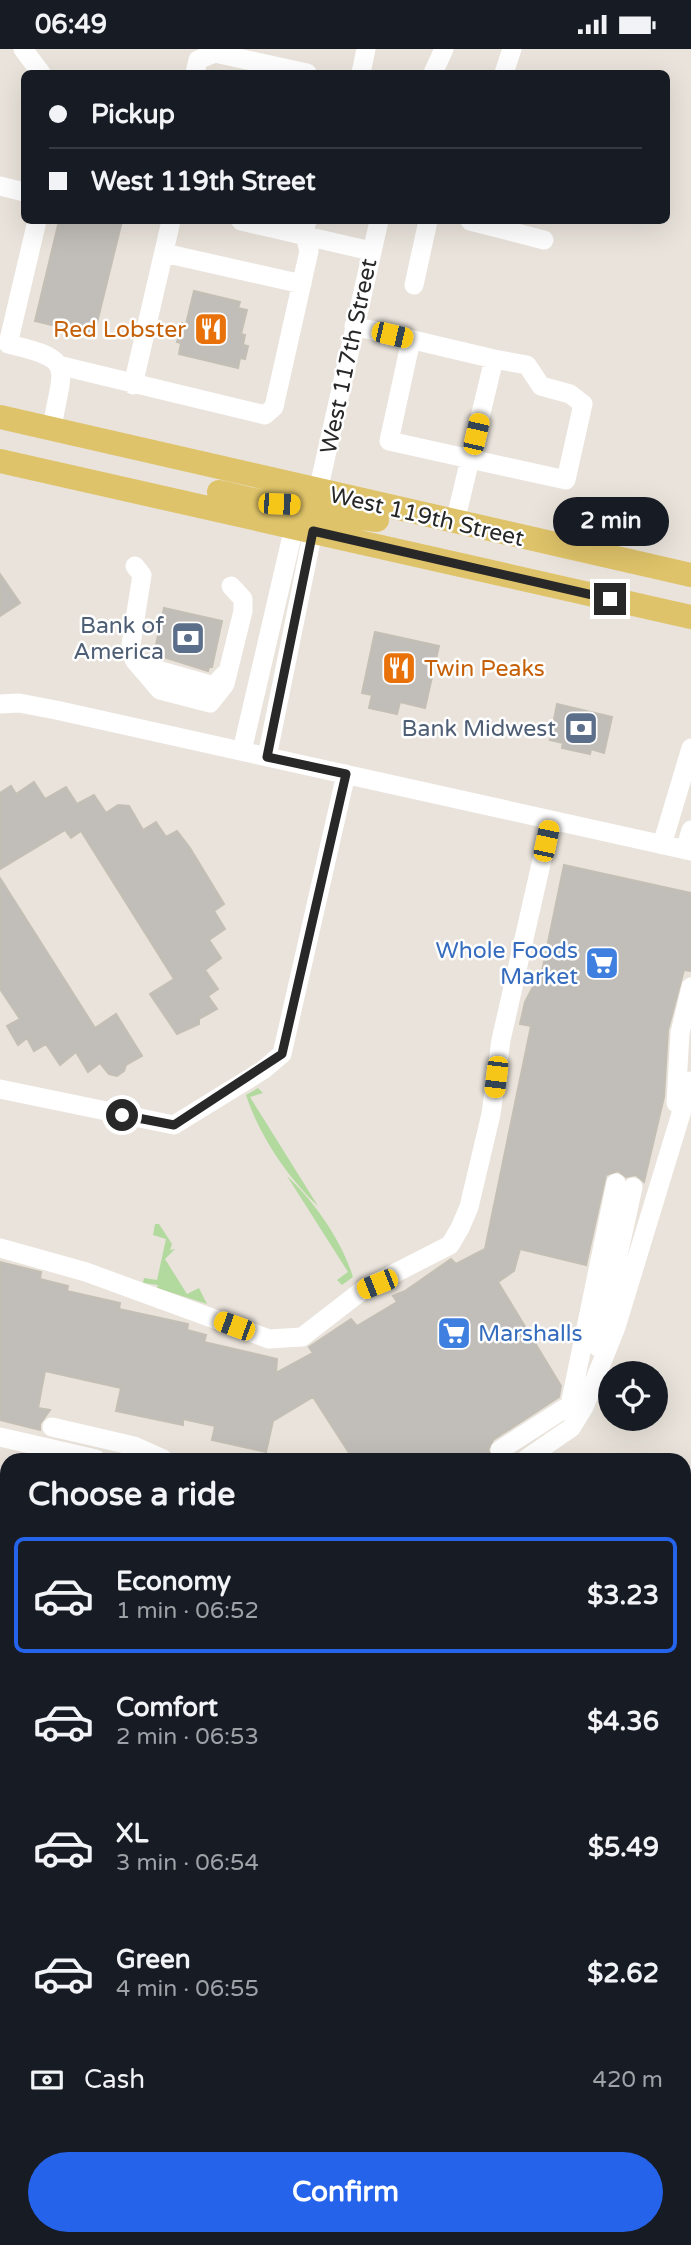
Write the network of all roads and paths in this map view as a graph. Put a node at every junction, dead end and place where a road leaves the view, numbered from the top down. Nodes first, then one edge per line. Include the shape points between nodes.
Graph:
1 (23, 49) edge
2 (366, 49) edge
3 (512, 49) edge
4 (441, 50) edge
5 (39, 70) edge
6 (196, 70) edge
7 (293, 70) edge
8 (362, 70) edge
9 (434, 70) edge
10 (505, 70) edge
11 (0, 186) edge
12 (21, 191) edge
13 (36, 224) edge
14 (170, 224) edge
15 (269, 224) edge
16 (379, 224) edge
17 (427, 224) edge
18 (482, 224) edge
19 (306, 228) edge
20 (544, 240) dead end
21 (370, 251) junction
22 (164, 253) junction
23 (302, 284) junction
24 (414, 285) dead end
25 (354, 326) junction
26 (411, 340) junction
27 (494, 359) junction
28 (58, 365) junction
29 (133, 385) junction
30 (0, 417) edge
31 (52, 429) junction
32 (470, 459) junction
33 (0, 461) edge
34 (111, 484) junction
35 (318, 491) junction
36 (455, 522) junction
37 (304, 529) junction
38 (555, 545) junction
39 (135, 565) dead end
40 (691, 576) edge
41 (231, 586) dead end
42 (691, 617) edge
43 (139, 665) junction
44 (227, 676) junction
45 (0, 704) edge
46 (691, 748) edge
47 (242, 751) junction
48 (267, 757) junction
49 (346, 774) junction
50 (551, 820) junction
51 (691, 830) edge
52 (662, 845) junction
53 (688, 850) edge
54 (691, 987) edge
55 (691, 1081) edge
56 (0, 1089) edge
57 (674, 1142) junction
58 (0, 1248) edge
59 (587, 1395) junction
60 (570, 1405) junction
61 (52, 1427) dead end
62 (0, 1437) edge
63 (500, 1450) dead end
64 (70, 1453) edge
65 (150, 1453) edge
66 (535, 1453) edge

1 - 5 street
2 - 8 street
3 - 10 street
4 - 9 street
6 - 7 street via 198,60 215,53
11 - 12 street
13 - 28 street via 8,344 45,352
14 - 22 street
15 - 19 street
16 - 21 street, West 117th Street
17 - 24 street
18 - 20 street
19 - 21 street
19 - 23 street via 309,251
21 - 25 street, West 117th Street
22 - 23 street
22 - 29 street
23 - 29 street via 274,407 265,415
25 - 26 street
25 - 35 street, West 117th Street
26 - 27 street
26 - 32 street via 389,441
27 - 32 street
27 - 32 street via 527,365 541,386 570,394 583,404 566,480
28 - 29 street
28 - 31 street via 63,373
30 - 31 main road, West 119th Street
31 - 35 main road, West 119th Street
32 - 36 street
33 - 34 main road, West 119th Street
34 - 35 main road via 180,484 287,505 303,503
34 - 37 main road, West 119th Street
35 - 36 main road, West 119th Street
36 - 38 main road, West 119th Street
37 - 38 main road via 316,512 332,513 453,534
37 - 42 main road, West 119th Street
37 - 47 street
37 - 48 street
38 - 40 main road, West 119th Street
39 - 43 street via 142,575 142,589 130,651
41 - 44 street via 243,599 243,611
43 - 44 street
43 - 44 street via 160,690 210,703
45 - 47 street via 56,709
46 - 52 street
47 - 48 street
48 - 49 street
49 - 50 street
49 - 56 street via 282,1054 174,1125
50 - 52 street
50 - 58 street via 469,1207 450,1245 364,1289 302,1337 283,1339 269,1339 86,1272
51 - 53 street
52 - 53 street
54 - 57 street via 680,1033
55 - 57 street
57 - 59 street via 616,1327
59 - 60 street
59 - 60 street via 624,1185
59 - 66 street via 571,1428
60 - 63 street
61 - 65 street
62 - 64 street

